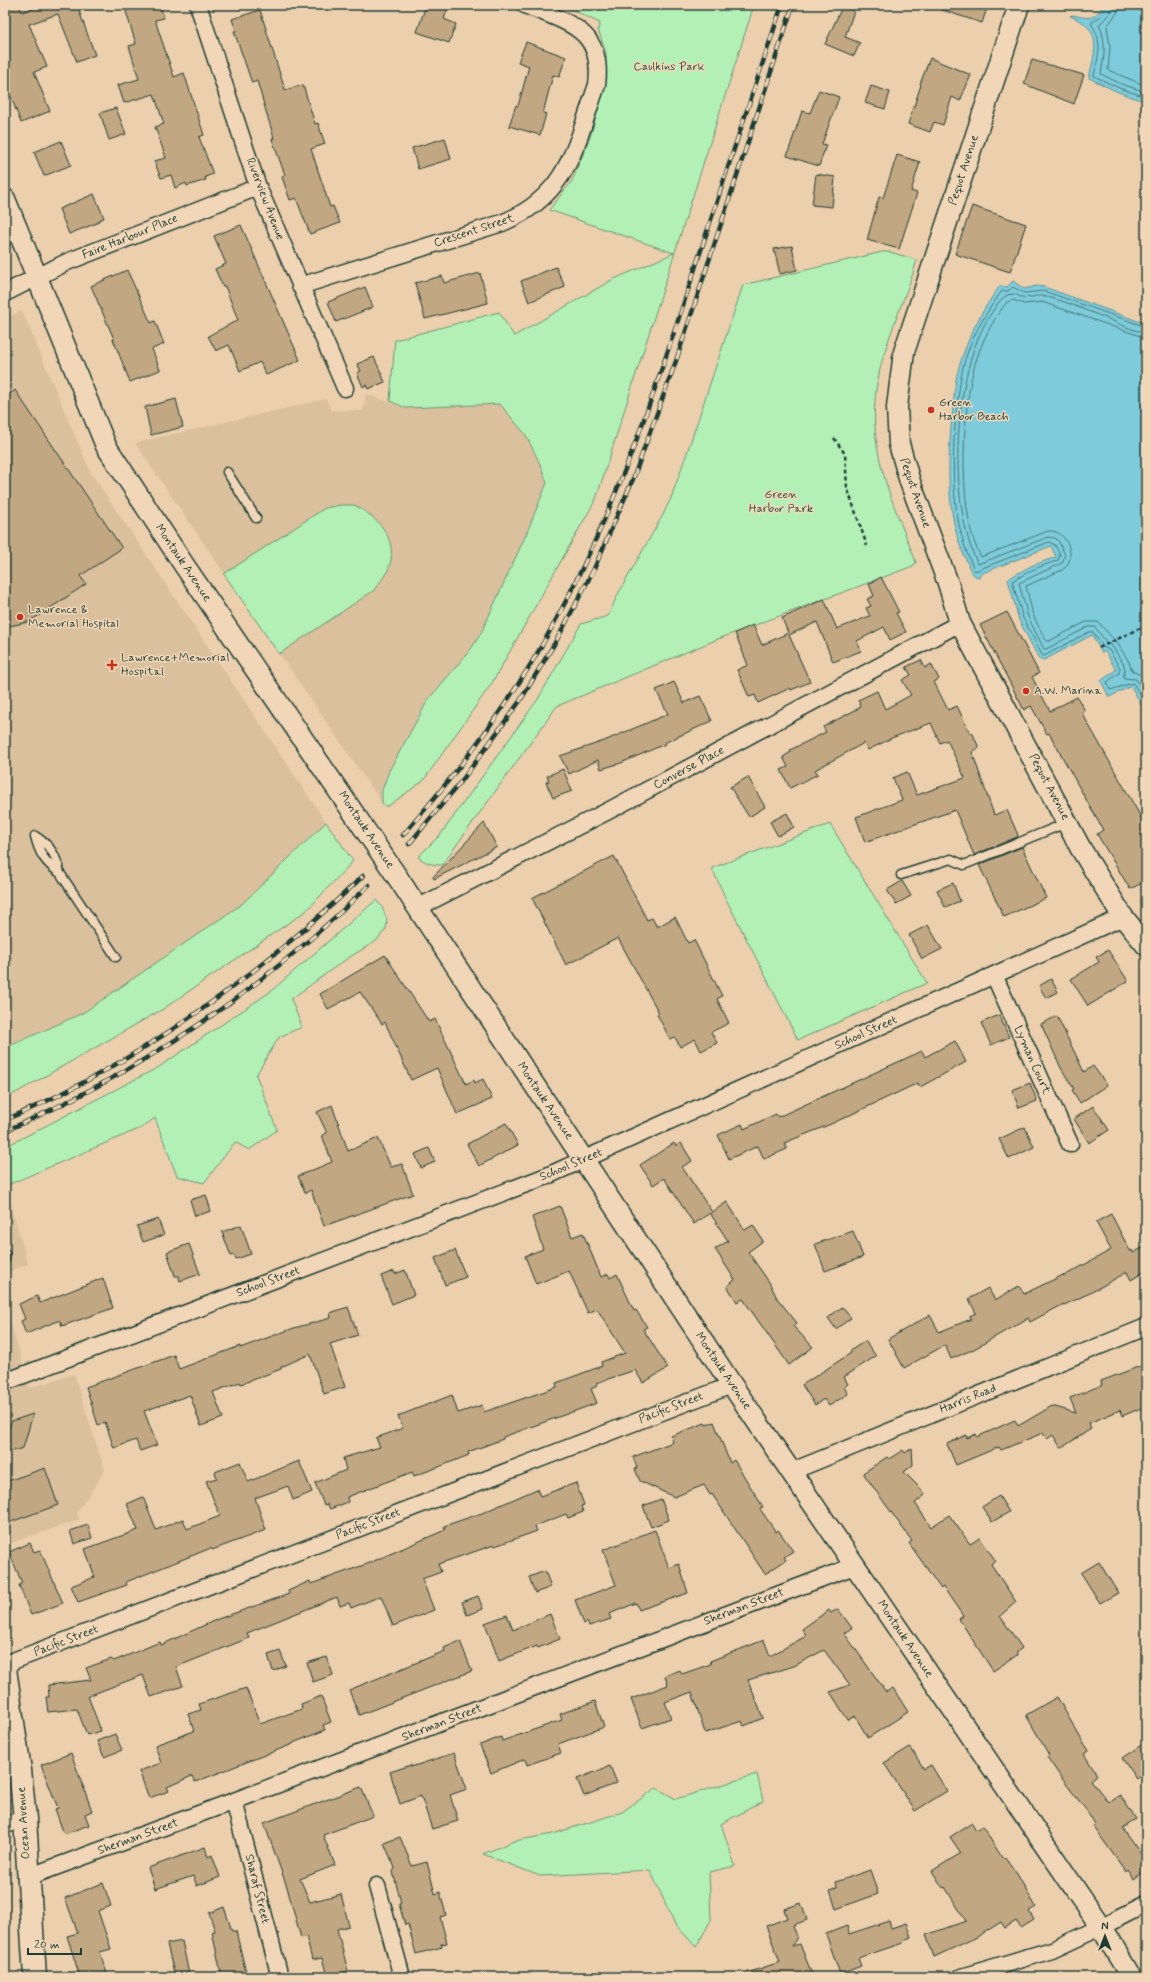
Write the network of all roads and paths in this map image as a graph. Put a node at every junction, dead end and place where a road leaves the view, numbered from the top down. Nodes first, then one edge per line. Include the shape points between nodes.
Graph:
1 (198, 5) edge
2 (525, 5) edge
3 (1019, 5) edge
4 (258, 187) junction
5 (5, 199) edge
6 (38, 277) junction
7 (300, 286) junction
8 (5, 293) edge
9 (345, 388) dead end
10 (834, 438) dead end
11 (227, 472) dead end
12 (256, 518) dead end
13 (867, 546) dead end
14 (960, 623) junction
15 (1146, 625) edge
16 (1099, 648) dead end
17 (1067, 823) junction
18 (60, 873) dead end
19 (901, 875) dead end
20 (417, 908) junction
21 (1123, 917) junction
22 (1146, 945) edge
23 (116, 957) dead end
24 (994, 975) junction
25 (1070, 1144) dead end
26 (584, 1160) junction
27 (5, 1254) edge
28 (5, 1259) edge
29 (1146, 1327) edge
30 (5, 1382) edge
31 (732, 1384) junction
32 (790, 1472) junction
33 (854, 1566) junction
34 (5, 1664) edge
35 (5, 1669) edge
36 (12, 1772) edge
37 (234, 1801) junction
38 (15, 1822) edge
39 (28, 1877) junction
40 (377, 1886) dead end
41 (1146, 1904) edge
42 (1101, 1927) junction
43 (35, 1977) edge
44 (280, 1977) edge
45 (402, 1977) edge
46 (962, 1977) edge
47 (1131, 1977) edge

1 - 4 street, Riverview Avenue
2 - 7 street, Crescent Street via 576,27 585,34 596,54 597,85 570,164 556,184 521,215 502,223
3 - 14 street, Pequot Avenue via 904,352 897,399 897,429 903,462 948,583
4 - 6 street, Faire Harbour Place via 67,262
4 - 7 street, Riverview Avenue
5 - 6 street, Montauk Avenue
6 - 8 street, Faire Harbour Place
6 - 20 street, Montauk Avenue, bridge via 106,446
7 - 9 street, Riverview Avenue
10 - 13 path via 845,454 846,487
11 - 12 lane
14 - 17 street, Pequot Avenue
14 - 20 street, Converse Place via 608,811
15 - 16 path
17 - 19 lane via 964,865 951,859
17 - 21 street, Pequot Avenue
18 - 23 lane
20 - 26 street, Montauk Avenue
21 - 22 street, Pequot Avenue
21 - 24 street, School Street
24 - 25 street, Lyman Court
24 - 26 street, School Street
26 - 30 street, School Street
26 - 31 street, Montauk Avenue
27 - 28 lane
29 - 32 street, Harris Road
31 - 32 street, Montauk Avenue
31 - 34 street, Pacific Street
32 - 33 street, Montauk Avenue
33 - 37 street, Sherman Street
33 - 42 street, Montauk Avenue
35 - 36 main road, Ocean Avenue
36 - 38 main road, Ocean Avenue
37 - 39 street, Sherman Street
37 - 44 street, Sharaf Street
38 - 39 main road, Ocean Avenue
39 - 43 main road, Ocean Avenue
40 - 45 street
41 - 42 street
42 - 46 street via 1052,1950
42 - 47 street, Montauk Avenue

